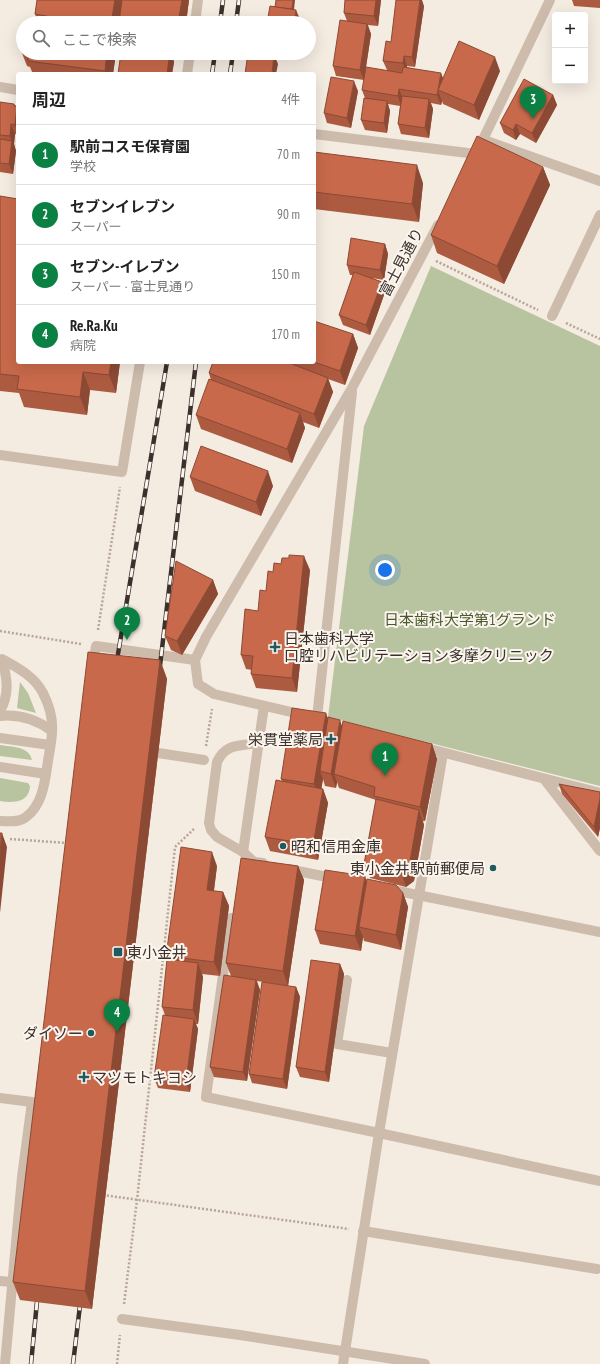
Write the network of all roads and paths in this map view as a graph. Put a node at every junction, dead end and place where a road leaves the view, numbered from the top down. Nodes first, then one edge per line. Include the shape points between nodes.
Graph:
1 (198, 0) edge
2 (550, 0) edge
3 (196, 16) edge
4 (189, 60) edge
5 (187, 72) edge
6 (0, 87) edge
7 (16, 90) edge
8 (316, 134) edge
9 (484, 140) junction
10 (600, 181) edge
11 (444, 214) edge
12 (600, 215) edge
13 (422, 255) junction
14 (552, 316) junction
15 (600, 339) edge
16 (140, 364) edge
17 (352, 388) junction
18 (0, 455) edge
19 (122, 472) junction
20 (0, 631) edge
21 (96, 646) junction
22 (1, 659) edge
23 (194, 660) junction
24 (91, 675) edge
25 (214, 694) junction
26 (264, 706) junction
27 (0, 711) edge
28 (0, 716) edge
29 (52, 731) junction
30 (0, 738) edge
31 (259, 743) junction
32 (50, 745) junction
33 (414, 745) edge
34 (136, 750) edge
35 (443, 754) junction
36 (204, 760) joint
37 (0, 767) edge
38 (46, 774) junction
39 (544, 779) junction
40 (600, 793) edge
41 (0, 821) edge
42 (195, 827) dead end
43 (8, 838) dead end
44 (70, 844) edge
45 (600, 851) edge
46 (243, 852) junction
47 (344, 880) edge
48 (382, 888) edge
49 (419, 895) junction
50 (231, 918) edge
51 (600, 932) edge
52 (347, 980) dead end
53 (392, 1053) junction
54 (0, 1098) edge
55 (379, 1133) junction
56 (600, 1181) edge
57 (102, 1195) dead end
58 (137, 1200) junction
59 (363, 1231) junction
60 (597, 1269) dead end
61 (0, 1281) edge
62 (12, 1282) junction
63 (122, 1319) junction
64 (345, 1351) junction
65 (5, 1364) edge
66 (117, 1364) edge
67 (344, 1364) edge
68 (425, 1364) edge

1 - 3 street
2 - 9 street
4 - 5 street
6 - 7 street
8 - 9 street via 474,157
9 - 10 street
11 - 13 street, 富士見通り
12 - 14 street
13 - 14 path
13 - 17 street, 富士見通り
14 - 15 path
16 - 19 street
17 - 23 street, 富士見通り
17 - 26 street via 321,719
18 - 19 street
19 - 21 path
20 - 21 path
21 - 23 street
21 - 24 street
22 - 27 street via 7,677 7,691
22 - 29 street via 23,670 43,693 50,709
23 - 25 street via 198,684
25 - 26 street
25 - 36 path
26 - 31 street
28 - 29 street via 20,716 44,725
29 - 32 street
30 - 32 street
31 - 46 street
31 - 46 street via 230,748 224,751 217,762 209,823 211,830 217,837
32 - 38 street
33 - 35 street
34 - 36 street
35 - 39 street
35 - 49 street
37 - 38 street
38 - 41 street via 43,791 36,806 26,818 15,822
39 - 40 street
39 - 45 street
42 - 58 path via 175,847
43 - 44 path
46 - 47 street via 254,862
48 - 49 street
49 - 51 street
49 - 53 street
50 - 55 street via 206,1097
52 - 53 street via 337,1044
53 - 55 street
54 - 62 street via 32,1102
55 - 56 street
55 - 59 street
57 - 58 path
58 - 59 path
58 - 63 path
59 - 60 street
59 - 64 street
61 - 62 street
62 - 65 street
63 - 64 street
63 - 66 path
64 - 67 street
64 - 68 street

